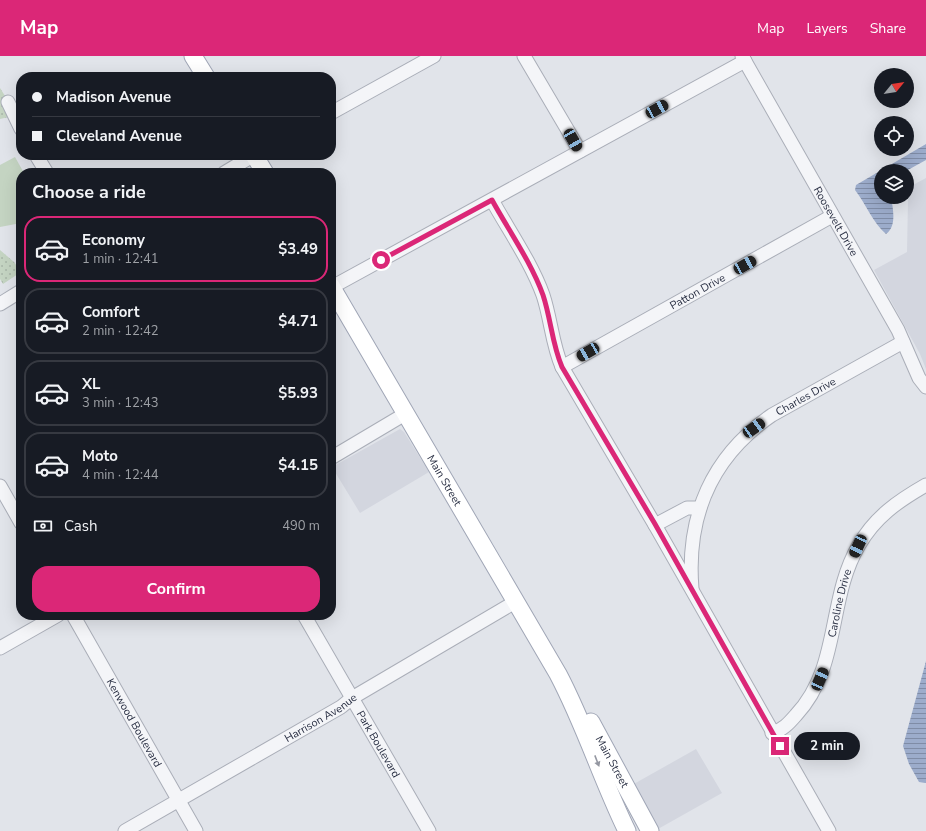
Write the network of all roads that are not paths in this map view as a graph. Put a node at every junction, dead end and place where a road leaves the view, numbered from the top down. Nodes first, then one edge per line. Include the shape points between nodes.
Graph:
1 (193, 56) edge
2 (434, 56) edge
3 (524, 56) edge
4 (744, 58) edge
5 (203, 72) edge
6 (8, 102) dead end
7 (336, 110) edge
8 (16, 119) edge
9 (580, 152) junction
10 (246, 160) edge
11 (232, 168) edge
12 (492, 200) junction
13 (832, 216) junction
14 (336, 283) edge
15 (16, 294) edge
16 (336, 295) edge
17 (0, 304) edge
18 (903, 342) junction
19 (562, 367) junction
20 (926, 387) edge
21 (405, 414) junction
22 (336, 455) edge
23 (926, 485) edge
24 (0, 486) edge
25 (700, 508) junction
26 (16, 514) edge
27 (655, 524) junction
28 (693, 592) junction
29 (515, 602) junction
30 (49, 620) edge
31 (76, 620) edge
32 (307, 620) edge
33 (0, 648) edge
34 (558, 674) junction
35 (352, 698) junction
36 (772, 733) junction
37 (179, 800) junction
38 (125, 831) edge
39 (196, 831) edge
40 (429, 831) edge
41 (627, 831) edge
42 (650, 831) edge
43 (829, 831) edge

1 - 5 main road
2 - 7 street
3 - 9 street
4 - 9 street
4 - 13 street, Roosevelt Drive
6 - 8 street
9 - 12 street
10 - 11 street
12 - 14 street
12 - 19 street via 535,276
13 - 18 street, Roosevelt Drive
13 - 19 street, Patton Drive
15 - 17 street
16 - 21 main road, Main Street
18 - 20 street, Roosevelt Drive via 919,378
18 - 25 street, Charles Drive via 772,415 754,428 731,451 719,468
19 - 27 street
21 - 22 street
21 - 29 main road, Main Street
23 - 36 street, Caroline Drive via 900,500 883,514 858,546 845,578 831,648 816,688 801,710 779,731
24 - 26 street
25 - 27 street via 687,508
25 - 28 street, Charles Drive via 694,535
27 - 28 street
28 - 36 street
29 - 34 main road, Main Street
29 - 35 street, Harrison Avenue
30 - 33 street
31 - 37 street, Kenwood Boulevard
32 - 35 street, Park Boulevard
34 -> 41 main road, Main Street via 572,700
34 - 42 main road, Main Street via 585,712
35 - 37 street, Harrison Avenue via 300,731
35 - 40 street, Park Boulevard
36 - 43 street
37 - 38 street, Harrison Avenue
37 - 39 street, Kenwood Boulevard

